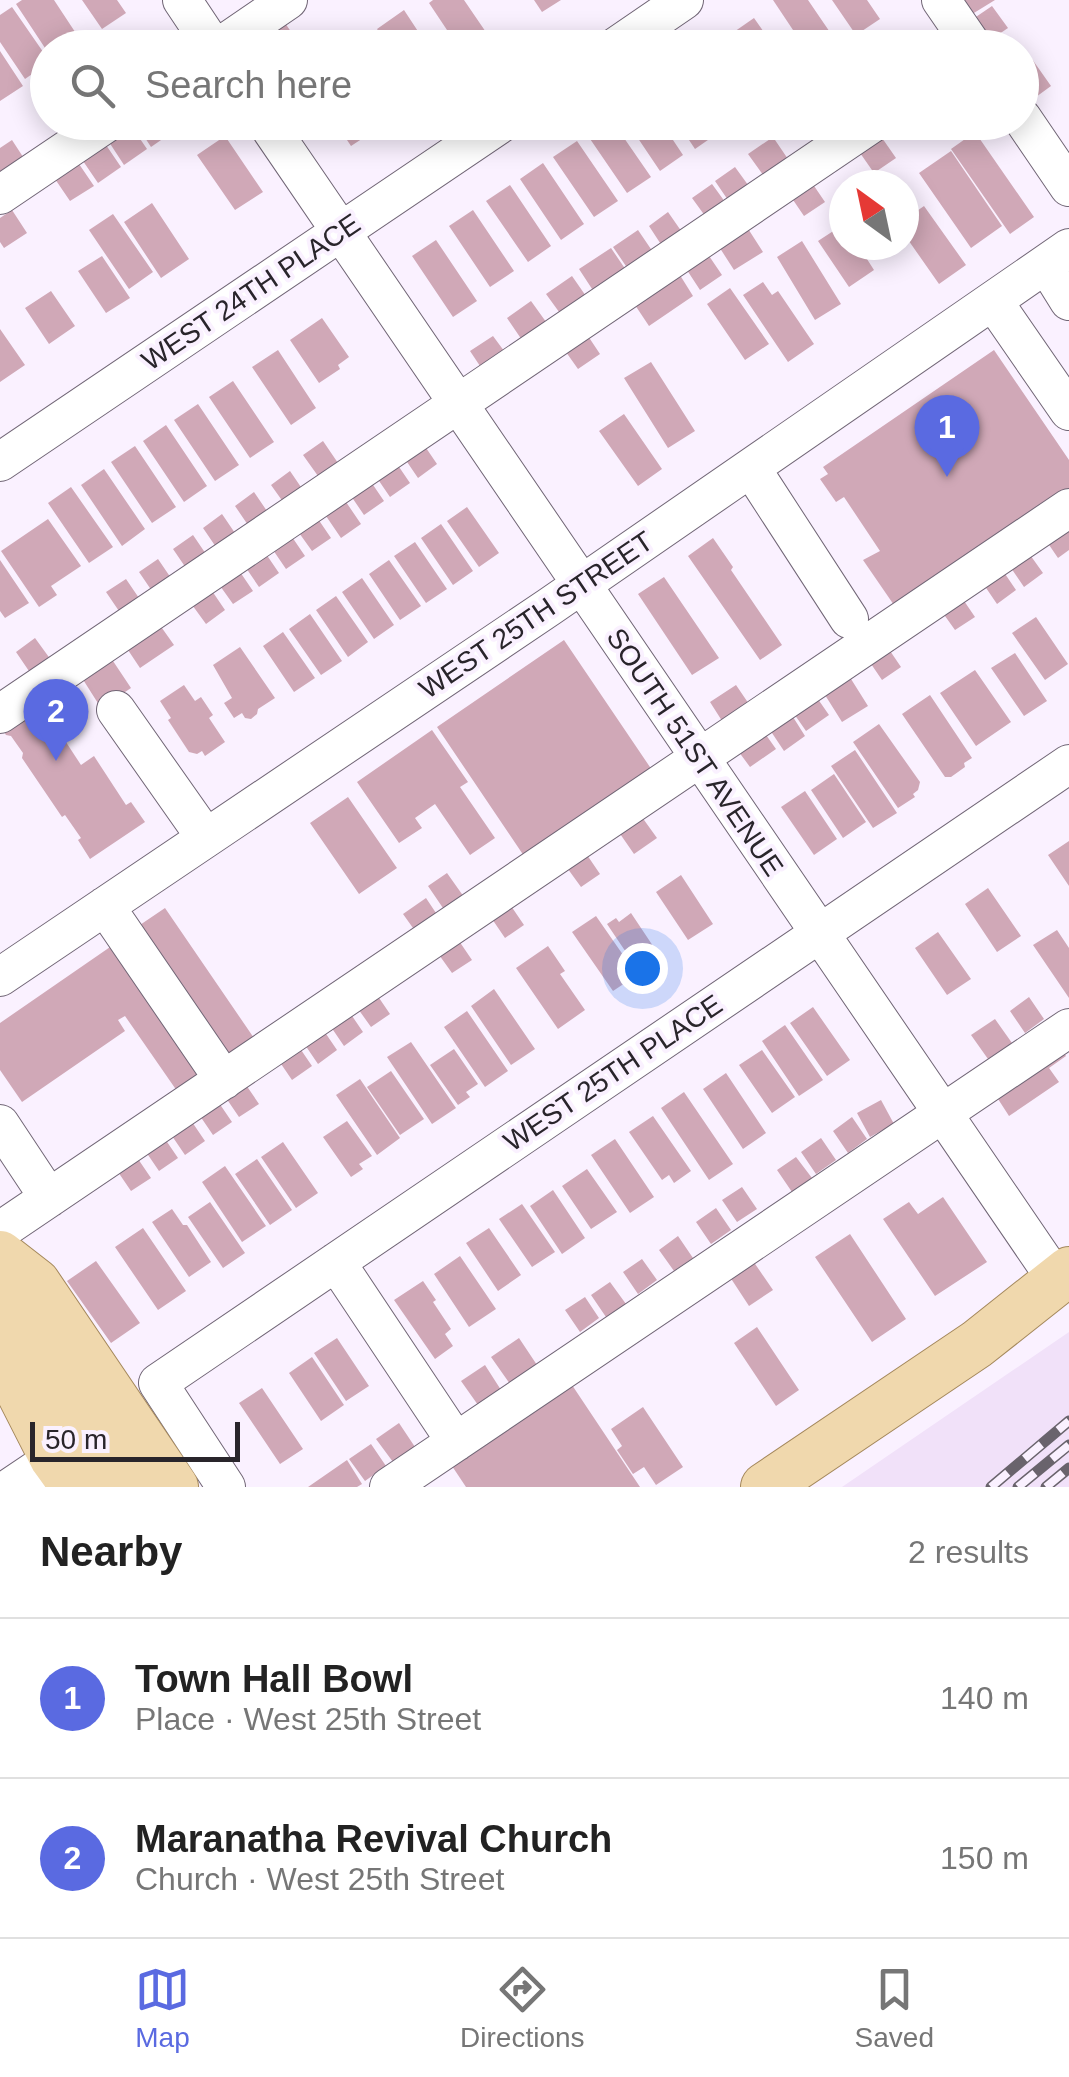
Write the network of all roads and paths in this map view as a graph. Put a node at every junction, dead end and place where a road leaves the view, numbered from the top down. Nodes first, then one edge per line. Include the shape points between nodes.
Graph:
1 (182, 0) edge
2 (288, 0) edge
3 (684, 0) edge
4 (941, 0) edge
5 (203, 30) edge
6 (243, 30) edge
7 (640, 30) edge
8 (962, 30) edge
9 (81, 140) edge
10 (278, 140) edge
11 (476, 140) edge
12 (847, 140) edge
13 (1037, 140) edge
14 (1069, 187) edge
15 (0, 195) edge
16 (340, 232) junction
17 (1057, 256) edge
18 (993, 301) junction
19 (1069, 301) edge
20 (458, 404) junction
21 (1069, 411) edge
22 (0, 462) edge
23 (752, 468) junction
24 (1069, 508) edge
25 (582, 585) junction
26 (849, 619) dead end
27 (116, 710) dead end
28 (0, 714) edge
29 (700, 758) junction
30 (1069, 764) edge
31 (206, 838) junction
32 (104, 906) junction
33 (819, 933) junction
34 (0, 977) edge
35 (1069, 1028) edge
36 (224, 1080) junction
37 (943, 1113) junction
38 (0, 1124) edge
39 (49, 1198) junction
40 (336, 1262) junction
41 (2, 1270) edge
42 (1063, 1276) edge
43 (456, 1442) junction
44 (65, 1472) edge
45 (11, 1487) edge
46 (126, 1487) edge
47 (174, 1487) edge
48 (226, 1487) edge
49 (389, 1487) edge
50 (765, 1487) edge

1 - 5 street
2 - 6 street
3 - 7 street
4 - 8 street
9 - 15 street
10 - 16 street, SOUTH 51ST AVENUE
11 - 16 street, WEST 24TH PLACE
12 - 20 street
13 - 14 street
16 - 20 street, SOUTH 51ST AVENUE
16 - 22 street, WEST 24TH PLACE
17 - 18 street, WEST 25TH STREET
17 - 19 street
18 - 21 street
18 - 23 street, WEST 25TH STREET
20 - 25 street, SOUTH 51ST AVENUE
20 - 28 street
23 - 25 street, WEST 25TH STREET
23 - 26 street
24 - 29 street
25 - 29 street, SOUTH 51ST AVENUE
25 - 31 street, WEST 25TH STREET
27 - 31 street
29 - 33 street, SOUTH 51ST AVENUE
29 - 36 street
30 - 33 street, WEST 25TH PLACE
31 - 32 street, WEST 25TH STREET
32 - 34 street, WEST 25TH STREET
32 - 36 street
33 - 37 street, SOUTH 51ST AVENUE
33 - 40 street, WEST 25TH PLACE
35 - 37 street
36 - 39 street
37 - 42 street, SOUTH 51ST AVENUE
37 - 43 street
38 - 39 street
39 - 41 street
40 - 43 street
40 - 48 street, WEST 25TH PLACE via 158,1383
41 - 44 main road via 1,1354
41 - 46 main road
41 - 47 main road via 36,1283
42 - 50 main road via 977,1344
43 - 49 street
44 - 45 street

